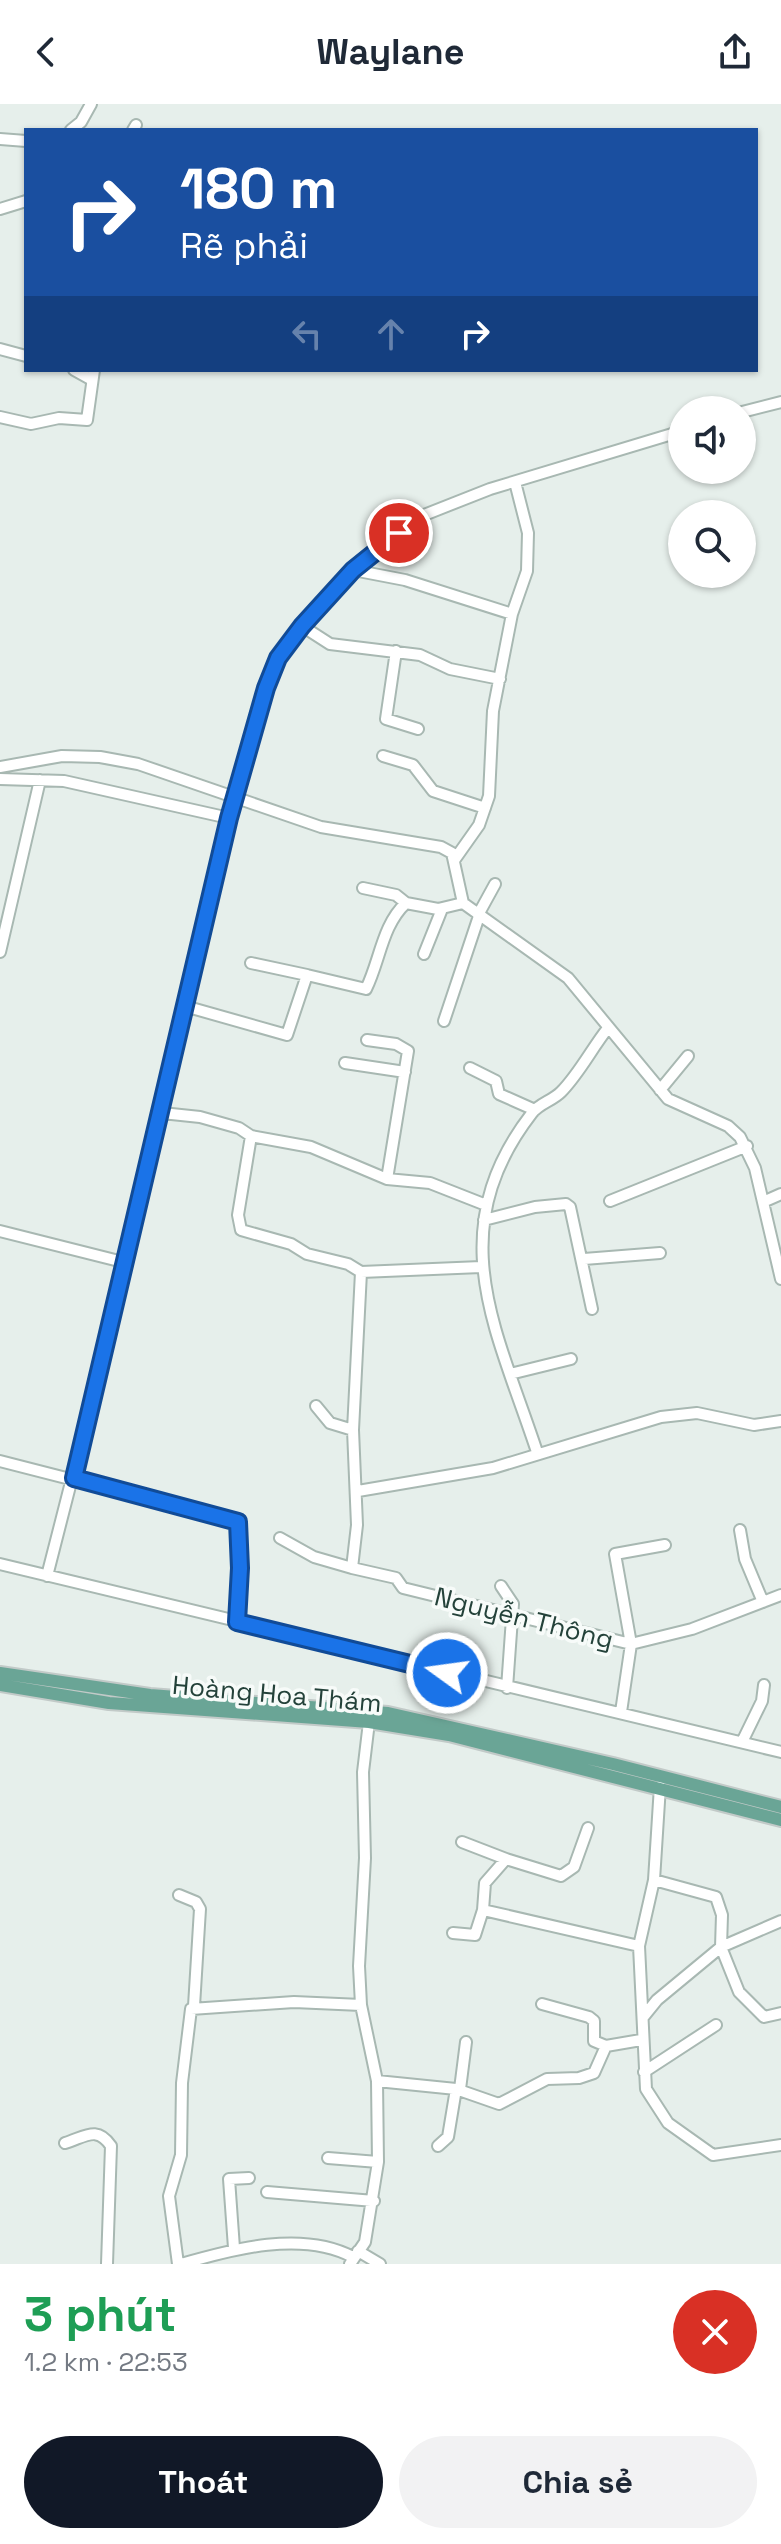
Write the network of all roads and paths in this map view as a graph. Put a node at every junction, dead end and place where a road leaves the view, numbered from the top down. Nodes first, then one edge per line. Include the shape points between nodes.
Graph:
1 (91, 104) edge
2 (74, 128) edge
3 (0, 139) edge
4 (24, 141) edge
5 (24, 202) edge
6 (0, 209) edge
7 (0, 349) edge
8 (24, 355) edge
9 (93, 375) edge
10 (781, 402) edge
11 (756, 408) edge
12 (0, 417) edge
13 (668, 435) edge
14 (515, 482) junction
15 (353, 570) junction
16 (512, 614) junction
17 (302, 626) junction
18 (396, 651) junction
19 (500, 679) junction
20 (418, 729) dead end
21 (383, 756) dead end
22 (0, 767) edge
23 (0, 779) edge
24 (40, 780) junction
25 (236, 797) junction
26 (485, 808) junction
27 (229, 818) junction
28 (455, 859) junction
29 (495, 884) dead end
30 (363, 888) dead end
31 (406, 903) junction
32 (463, 903) junction
33 (442, 909) junction
34 (478, 915) junction
35 (0, 952) edge
36 (424, 954) dead end
37 (251, 963) dead end
38 (307, 975) junction
39 (188, 1007) junction
40 (444, 1021) dead end
41 (608, 1028) junction
42 (367, 1040) dead end
43 (688, 1056) dead end
44 (345, 1063) dead end
45 (470, 1068) dead end
46 (405, 1072) junction
47 (660, 1090) junction
48 (535, 1110) junction
49 (162, 1113) junction
50 (251, 1136) junction
51 (747, 1146) junction
52 (387, 1179) junction
53 (781, 1194) edge
54 (610, 1201) dead end
55 (763, 1202) junction
56 (486, 1205) junction
57 (484, 1220) junction
58 (0, 1231) edge
59 (660, 1253) dead end
60 (584, 1259) junction
61 (127, 1263) junction
62 (481, 1267) junction
63 (361, 1272) junction
64 (781, 1279) edge
65 (592, 1309) dead end
66 (571, 1359) dead end
67 (510, 1374) junction
68 (316, 1406) dead end
69 (781, 1421) edge
70 (353, 1430) junction
71 (537, 1452) junction
72 (0, 1461) edge
73 (74, 1478) junction
74 (358, 1491) junction
75 (740, 1530) dead end
76 (280, 1538) dead end
77 (665, 1545) dead end
78 (0, 1564) edge
79 (352, 1568) junction
80 (47, 1576) junction
81 (501, 1586) dead end
82 (781, 1595) edge
83 (763, 1602) junction
84 (513, 1616) junction
85 (237, 1622) junction
86 (631, 1644) junction
87 (0, 1673) edge
88 (0, 1685) edge
89 (764, 1685) dead end
90 (507, 1688) junction
91 (110, 1697) junction
92 (621, 1712) junction
93 (370, 1716) junction
94 (742, 1742) junction
95 (781, 1752) edge
96 (660, 1781) junction
97 (781, 1807) edge
98 (781, 1820) edge
99 (588, 1828) dead end
100 (462, 1842) dead end
101 (506, 1859) junction
102 (654, 1880) junction
103 (179, 1895) dead end
104 (483, 1910) junction
105 (781, 1921) edge
106 (453, 1933) dead end
107 (639, 1946) junction
108 (721, 1947) junction
109 (542, 2004) dead end
110 (361, 2005) junction
111 (194, 2006) junction
112 (781, 2013) edge
113 (644, 2016) junction
114 (716, 2025) dead end
115 (641, 2040) junction
116 (466, 2042) dead end
117 (606, 2046) junction
118 (644, 2072) junction
119 (377, 2081) junction
120 (458, 2089) junction
121 (65, 2143) dead end
122 (781, 2145) edge
123 (438, 2146) dead end
124 (328, 2158) dead end
125 (378, 2162) junction
126 (249, 2178) dead end
127 (267, 2192) dead end
128 (374, 2201) junction
129 (234, 2248) junction
130 (354, 2257) edge
131 (107, 2264) edge
132 (180, 2264) edge
133 (380, 2264) edge

1 - 2 street
3 - 4 street
5 - 6 street
7 - 8 street
9 - 12 street via 87,420 26,424
10 - 11 street
13 - 14 street
14 - 15 street via 424,515
14 - 16 street via 522,498 528,558
15 - 16 street via 405,580
15 - 17 street
16 - 19 street
17 - 18 street via 330,644
17 - 25 street via 278,658 266,688
18 - 19 street
18 - 20 street via 386,719
19 - 26 street
21 - 26 street via 413,765 433,791
22 - 25 street via 62,756 100,757 138,764
23 - 24 street
24 - 27 street
24 - 35 street
25 - 27 street
25 - 28 street via 321,827 441,847
26 - 28 street
27 - 39 street
28 - 32 street
29 - 34 street
30 - 31 street via 396,895
31 - 33 street
31 - 38 street via 383,940 366,989
32 - 33 street
32 - 34 street
33 - 36 street
34 - 40 street
34 - 41 street via 568,978
37 - 38 street
38 - 39 street via 287,1035
39 - 49 street
41 - 47 street
41 - 48 street via 559,1094
42 - 46 street via 406,1047
43 - 47 street
44 - 46 street
45 - 48 street via 496,1081 499,1094
46 - 52 street
47 - 51 street via 668,1099 728,1126
48 - 56 street via 503,1160
49 - 50 street via 200,1117
49 - 61 street
50 - 52 street via 311,1147
50 - 63 street via 238,1215 241,1230
51 - 54 street
51 - 55 street
52 - 56 street via 430,1183
53 - 55 street
55 - 64 street
56 - 57 street
57 - 60 street via 566,1204
57 - 62 street
58 - 61 street
59 - 60 street
60 - 65 street
61 - 73 street
62 - 63 street
62 - 67 street via 489,1314
63 - 70 street
66 - 67 street
67 - 71 street
68 - 70 street via 330,1423
69 - 71 street via 754,1425 682,1414
70 - 74 street
71 - 74 street via 493,1468
72 - 73 street
73 - 80 street
73 - 85 street via 238,1522
74 - 79 street
75 - 83 street via 745,1559
76 - 79 street, Nguyễn Thông via 314,1557
77 - 86 street via 615,1554
78 - 80 street
79 - 84 street, Nguyễn Thông via 396,1578 403,1588
80 - 85 street
81 - 84 street via 511,1599
82 - 83 street, Nguyễn Thông
83 - 86 street, Nguyễn Thông via 692,1629
84 - 86 street, Nguyễn Thông
84 - 90 street
85 - 90 street
86 - 92 street
87 - 91 main road, Hoàng Hoa Thám
88 - 91 main road, Hoàng Hoa Thám
89 - 94 street
90 - 92 street
91 - 93 main road, Hoàng Hoa Thám
92 - 94 street
93 - 96 main road, Hoàng Hoa Thám via 440,1723
93 - 110 street via 363,1783
94 - 95 street
96 - 97 main road, Hoàng Hoa Thám
96 - 98 main road, Hoàng Hoa Thám
96 - 102 street
99 - 101 street via 574,1867 561,1876
100 - 101 street
101 - 104 street via 485,1883
102 - 107 street
102 - 108 street via 716,1897 722,1915
103 - 111 street via 200,1909
104 - 106 street via 475,1935
104 - 107 street
105 - 108 street
107 - 113 street
108 - 112 street via 744,1999 764,2017
108 - 113 street
109 - 117 street via 589,2017 594,2021 594,2041
110 - 111 street
110 - 119 street
111 - 132 street via 186,2042 181,2155 169,2196
113 - 115 street
114 - 118 street
115 - 117 street
115 - 118 street
116 - 120 street
117 - 120 street via 594,2073 541,2081 504,2104
118 - 122 street via 659,2113 713,2155
119 - 120 street
119 - 125 street
120 - 123 street via 448,2137
121 - 131 street via 94,2132 111,2146
124 - 125 street
125 - 128 street
126 - 129 street via 229,2179
127 - 128 street
128 - 130 street via 365,2242
129 - 130 street via 304,2244
129 - 132 street
130 - 133 street

